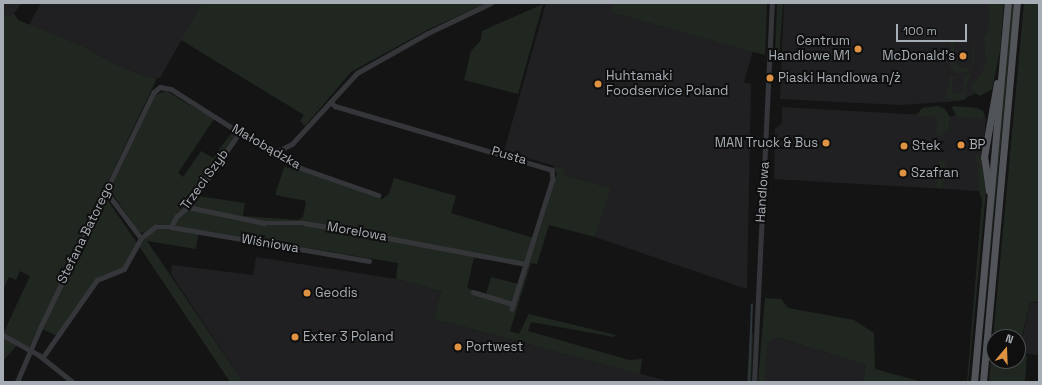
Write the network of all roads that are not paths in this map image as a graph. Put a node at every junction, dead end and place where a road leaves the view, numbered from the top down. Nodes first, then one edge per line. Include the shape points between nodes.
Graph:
1 (491, 3) edge
2 (772, 3) edge
3 (1008, 3) edge
4 (1017, 3) edge
5 (1004, 52) junction
6 (160, 87) joint
7 (331, 102) junction
8 (240, 132) junction
9 (278, 151) junction
10 (106, 191) junction
11 (378, 195) dead end
12 (990, 202) junction
13 (188, 207) junction
14 (171, 227) junction
15 (141, 238) junction
16 (369, 261) dead end
17 (526, 264) junction
18 (473, 292) dead end
19 (513, 304) junction
20 (512, 309) dead end
21 (3, 336) edge
22 (30, 350) junction
23 (43, 357) junction
24 (18, 382) edge
25 (72, 382) edge
26 (754, 382) edge
27 (974, 382) edge
28 (983, 382) edge

1 - 7 street via 428,33 358,73
2 - 26 street, Handlowa
3 - 5 main road
4 - 28 main road
5 - 12 main road
5 - 12 main road via 1000,60 984,157
6 - 8 street, Małobądzka via 171,89
6 - 10 street, Stefana Batorego via 149,100
7 - 9 street via 292,144
7 - 17 street, Pusta via 552,170 553,179
8 - 9 street, Małobądzka via 264,148
8 - 13 street, Trzeci Szyb
9 - 11 street, Małobądzka via 286,161 301,168
10 - 15 street
10 - 22 street, Stefana Batorego
12 - 27 main road
13 - 14 street, Trzeci Szyb via 176,217
13 - 17 street, Morelowa via 264,223 287,222 320,226
14 - 15 street via 155,227
14 - 16 street, Wiśniowa
15 - 23 street via 124,269 97,280
17 - 19 street, Pusta
18 - 19 street
19 - 20 street, Pusta
21 - 22 street
22 - 23 street
22 - 24 street, Stefana Batorego
23 - 25 street

